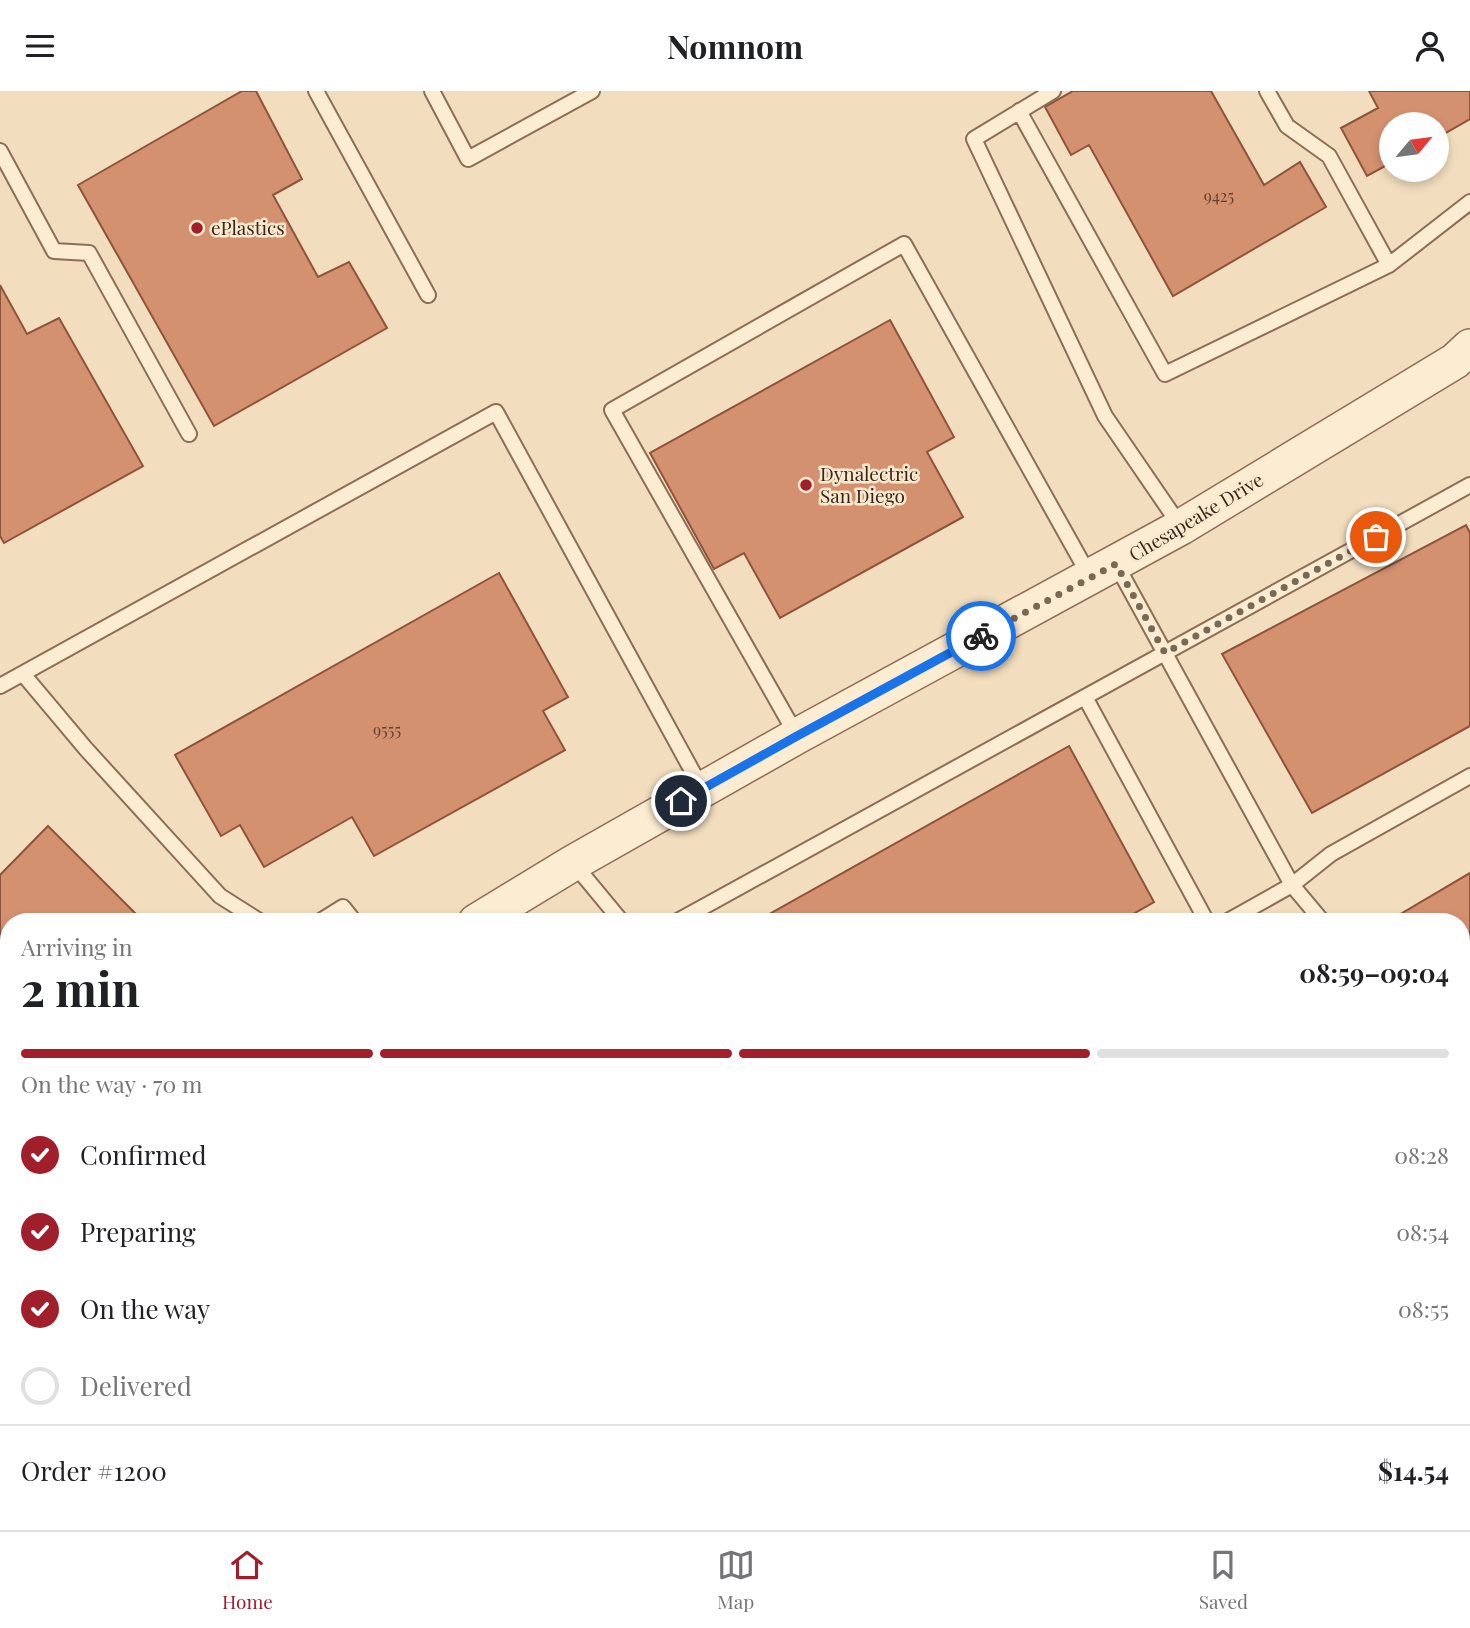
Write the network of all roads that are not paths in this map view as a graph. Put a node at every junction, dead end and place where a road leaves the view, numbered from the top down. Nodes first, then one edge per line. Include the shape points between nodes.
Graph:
1 (316, 91) edge
2 (432, 91) edge
3 (593, 91) edge
4 (1053, 91) edge
5 (1267, 91) edge
6 (1020, 111) junction
7 (0, 151) edge
8 (1470, 202) edge
9 (1388, 265) junction
10 (428, 295) dead end
11 (1470, 347) edge
12 (189, 434) dead end
13 (1470, 485) edge
14 (1181, 527) junction
15 (1103, 571) junction
16 (1165, 653) junction
17 (23, 674) junction
18 (0, 686) edge
19 (1085, 697) junction
20 (797, 736) junction
21 (1466, 778) edge
22 (702, 789) junction
23 (1470, 795) edge
24 (573, 863) junction
25 (1292, 885) junction
26 (247, 913) edge
27 (333, 913) edge
28 (348, 913) edge
29 (491, 913) edge
30 (615, 913) edge
31 (692, 913) edge
32 (1202, 913) edge
33 (1242, 913) edge
34 (1315, 913) edge

1 - 10 lane
2 - 3 lane via 468,159
4 - 6 lane
5 - 9 lane via 1287,126 1329,156
6 - 9 lane via 1165,374
6 - 14 lane via 974,139 1105,416
7 - 12 lane via 54,251 89,253
8 - 9 lane
11 - 14 street, Chesapeake Drive via 1455,361
13 - 16 lane
14 - 15 street, Chesapeake Drive
15 - 16 lane
15 - 20 street, Chesapeake Drive
15 - 20 lane via 904,244 612,410
16 - 19 lane
16 - 25 lane
17 - 18 lane
17 - 22 lane via 496,412
17 - 26 lane via 220,896
19 - 31 lane
19 - 32 lane
20 - 22 street, Chesapeake Drive
21 - 23 lane
21 - 25 lane via 1331,854
22 - 24 street, Chesapeake Drive
24 - 29 street, Chesapeake Drive
24 - 30 lane
25 - 33 lane
25 - 34 lane
27 - 28 lane via 343,907

